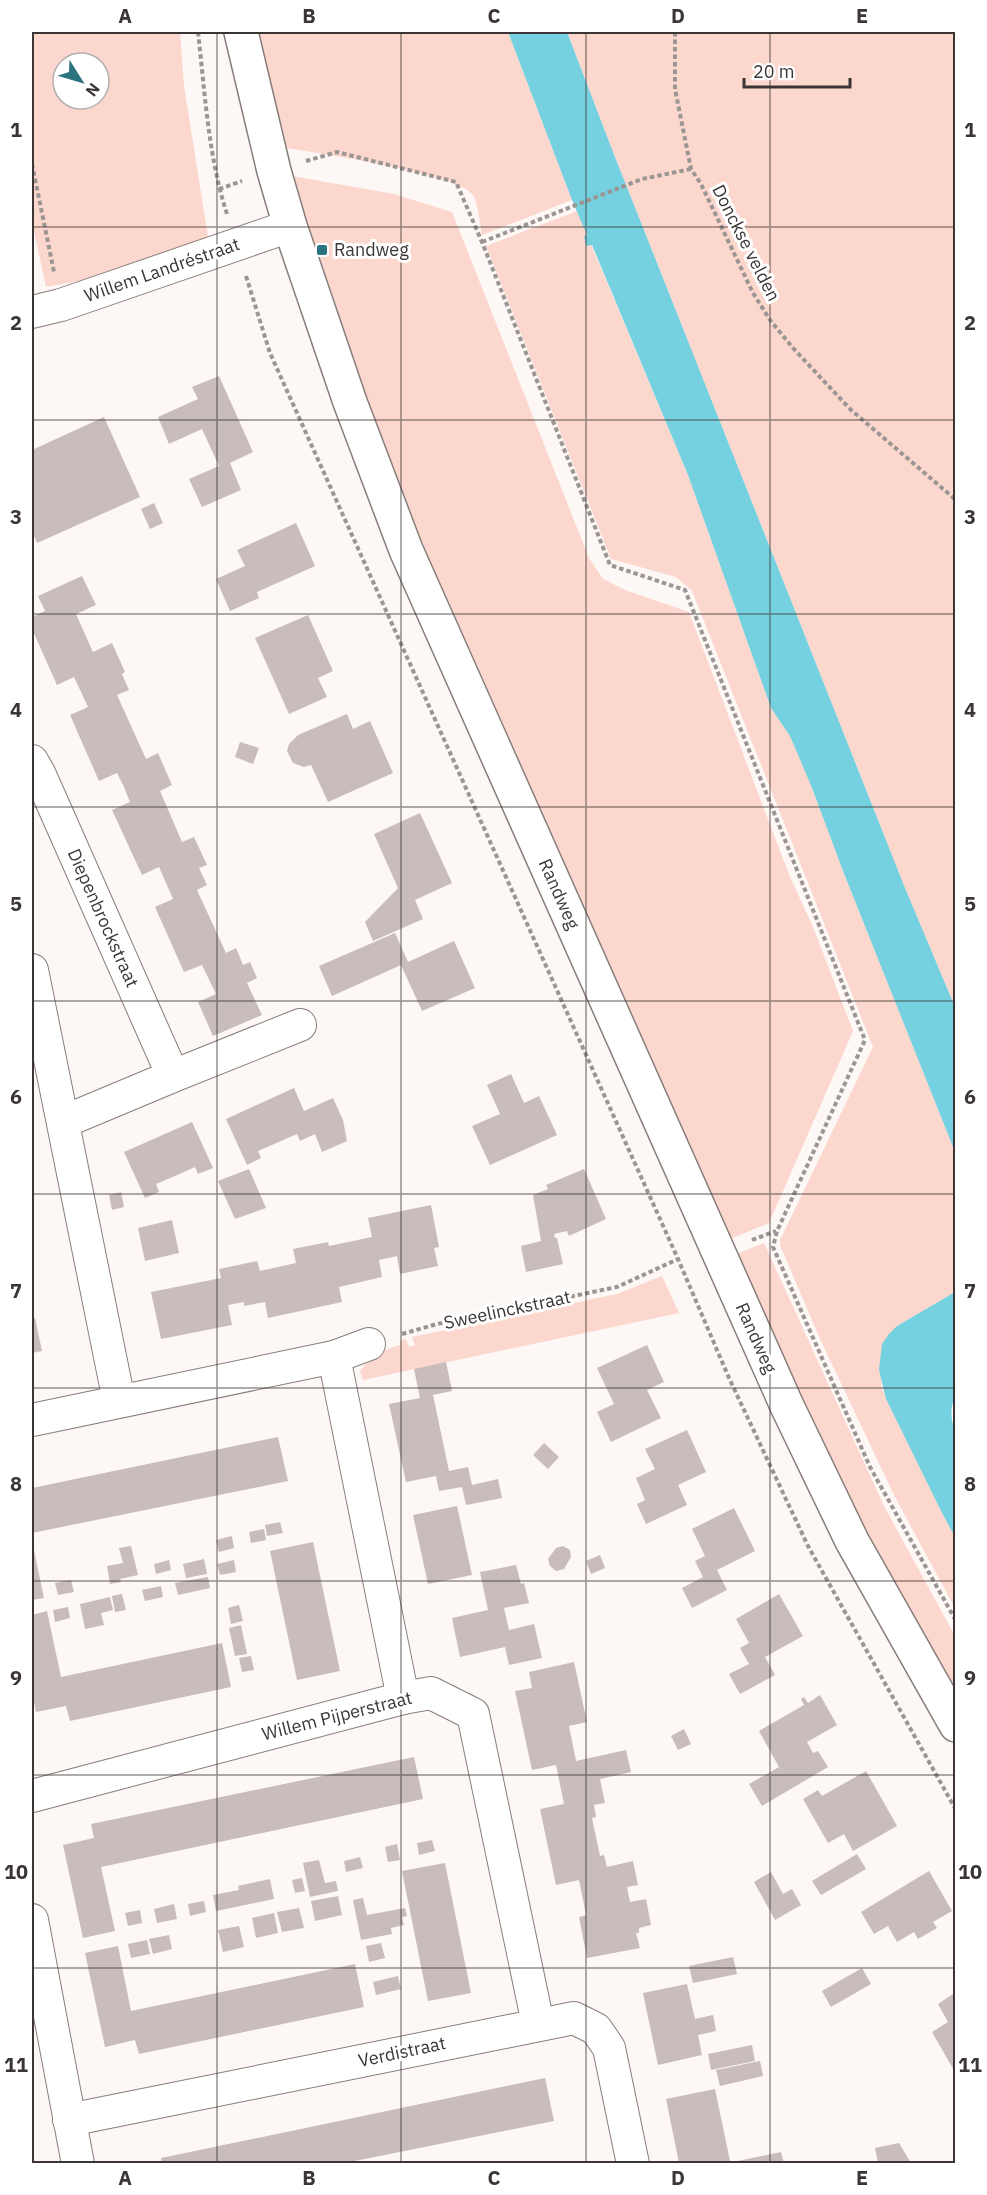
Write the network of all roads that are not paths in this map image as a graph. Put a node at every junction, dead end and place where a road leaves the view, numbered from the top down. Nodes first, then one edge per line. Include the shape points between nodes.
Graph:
1 (242, 32) edge
2 (290, 226) junction
3 (32, 312) edge
4 (32, 760) edge
5 (32, 970) edge
6 (300, 1025) dead end
7 (173, 1076) junction
8 (63, 1122) junction
9 (369, 1344) road end
10 (334, 1357) junction
11 (119, 1401) junction
12 (32, 1420) edge
13 (404, 1698) junction
14 (956, 1725) edge
15 (32, 1796) edge
16 (32, 1920) edge
17 (36, 1966) edge
18 (538, 2024) junction
19 (69, 2120) junction
20 (78, 2163) edge
21 (633, 2163) edge

1 - 2 street, Randweg
2 - 3 street, Willem Landréstraat
2 - 14 street, Randweg via 406,550 708,1231 852,1541
4 - 7 street, Diepenbrockstraat
5 - 8 street
6 - 7 street
7 - 8 street
8 - 11 street
9 - 10 street
10 - 11 street
10 - 13 street
11 - 12 street
13 - 15 street, Willem Pijperstraat
13 - 18 street, Willem Pijperstraat via 431,1693 473,1714
16 - 17 street
17 - 19 street
18 - 19 street, Verdistraat
18 - 21 street, Verdistraat via 574,2018 596,2030 609,2048
19 - 20 street

